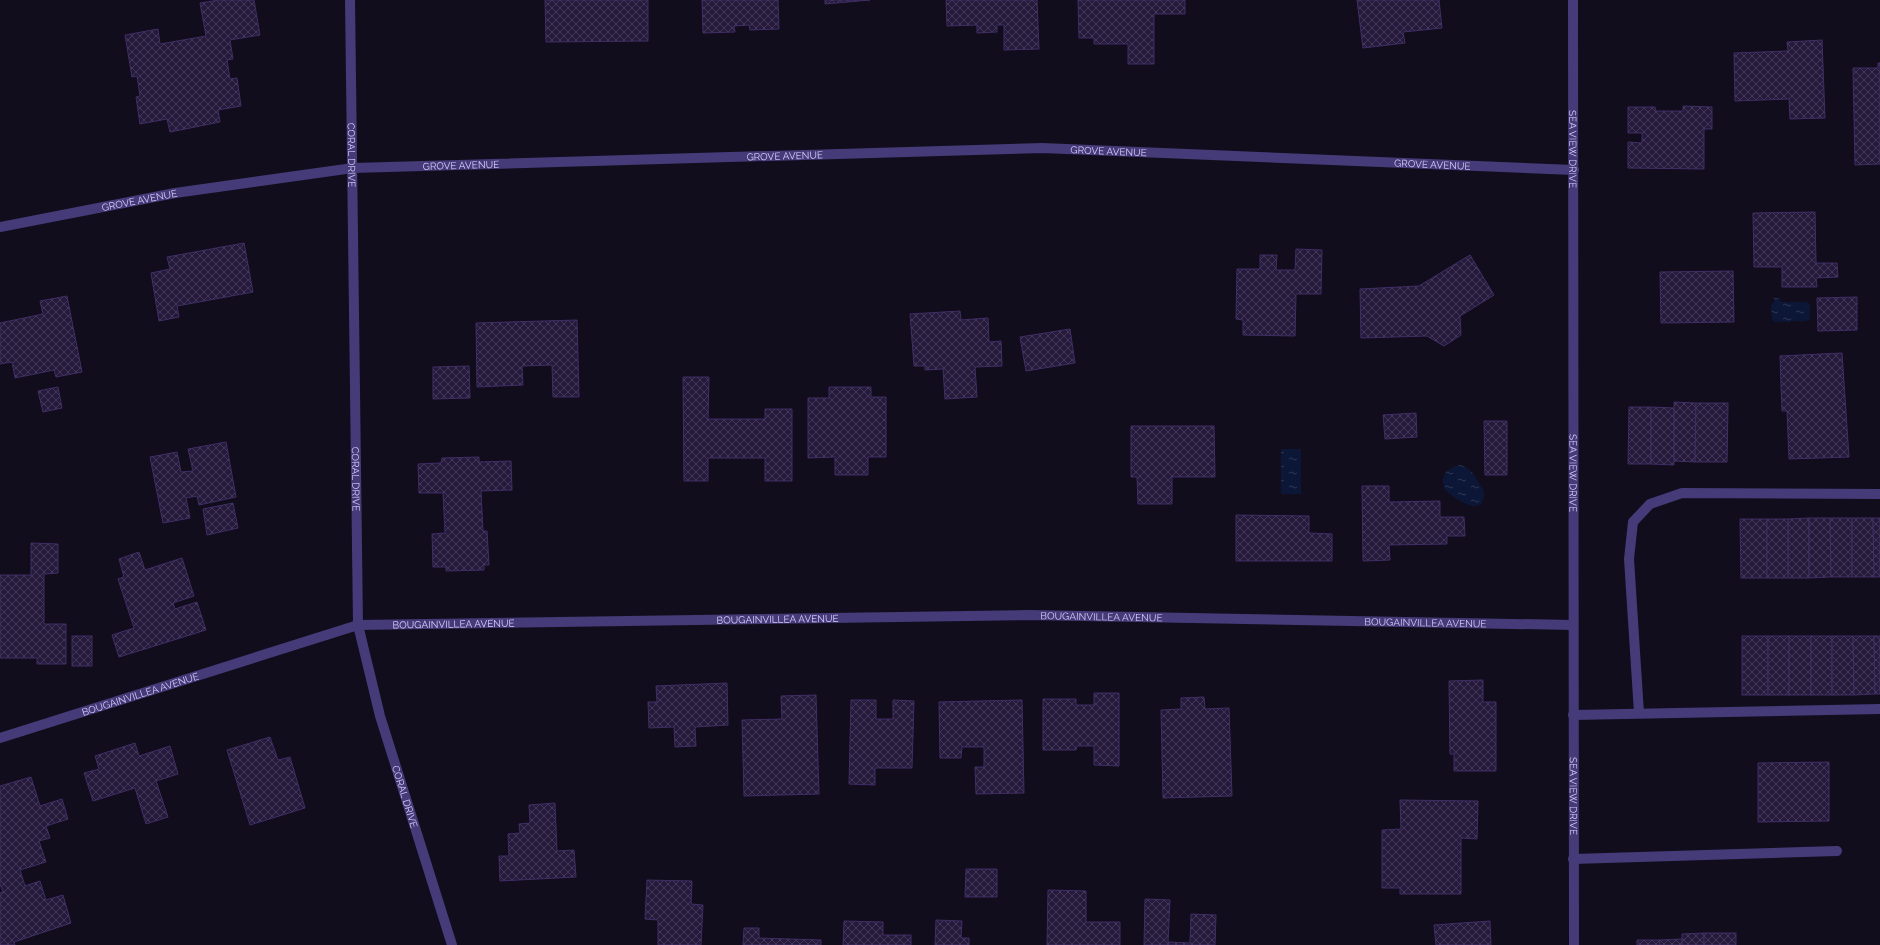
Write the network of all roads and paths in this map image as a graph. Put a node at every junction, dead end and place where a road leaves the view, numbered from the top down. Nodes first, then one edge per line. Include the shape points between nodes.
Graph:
1 (350, 0) edge
2 (1573, 0) edge
3 (353, 168) junction
4 (1574, 170) junction
5 (0, 227) edge
6 (1880, 494) edge
7 (1573, 625) junction
8 (358, 626) junction
9 (1880, 709) edge
10 (1639, 713) junction
11 (1574, 715) junction
12 (0, 738) edge
13 (1837, 851) dead end
14 (1573, 859) junction
15 (452, 945) edge
16 (1574, 945) edge

1 - 3 street, CORAL DRIVE
2 - 4 street, SEA VIEW DRIVE
3 - 4 street, GROVE AVENUE via 1042,148
3 - 5 street, GROVE AVENUE via 175,193
3 - 8 street, CORAL DRIVE
4 - 7 street, SEA VIEW DRIVE
6 - 10 street via 1682,493 1650,504 1633,522 1629,559
7 - 8 street, BOUGAINVILLEA AVENUE via 1029,615
7 - 11 street, SEA VIEW DRIVE
8 - 12 street, BOUGAINVILLEA AVENUE
8 - 15 street, CORAL DRIVE via 380,716
9 - 10 street
10 - 11 street
11 - 14 street, SEA VIEW DRIVE
13 - 14 street
14 - 16 street, SEA VIEW DRIVE

